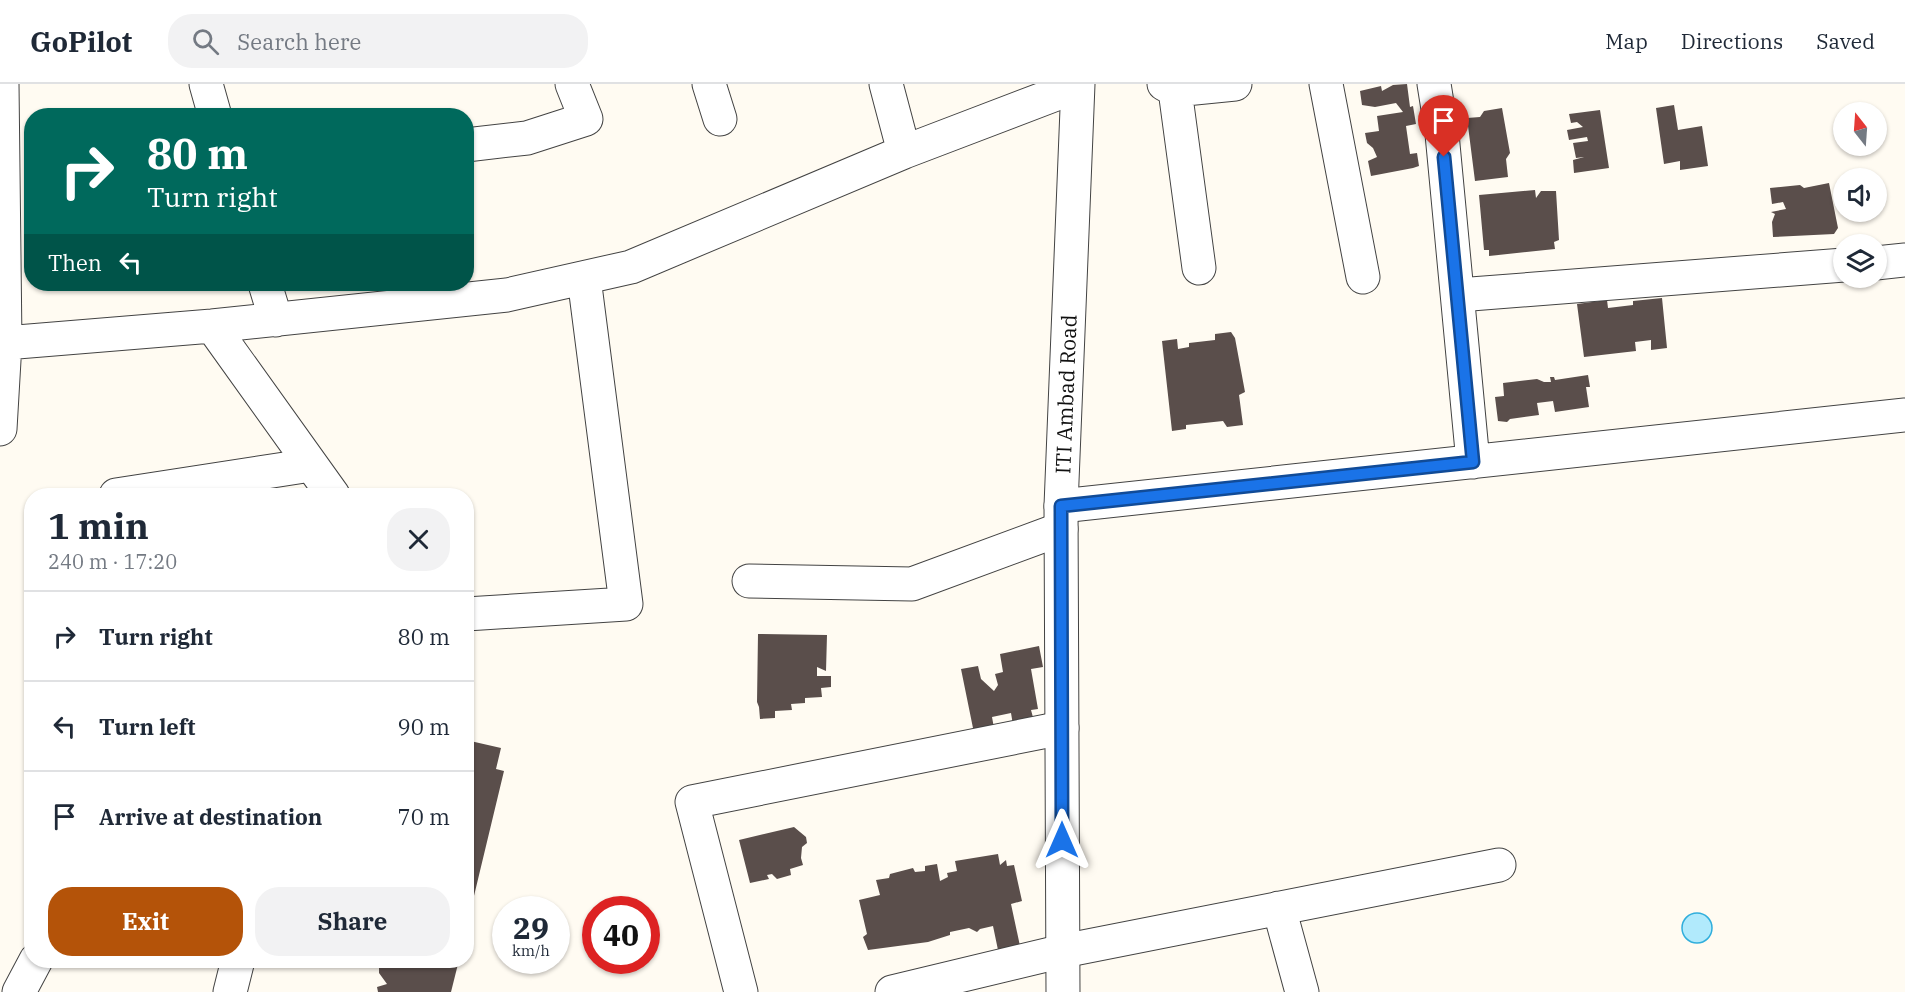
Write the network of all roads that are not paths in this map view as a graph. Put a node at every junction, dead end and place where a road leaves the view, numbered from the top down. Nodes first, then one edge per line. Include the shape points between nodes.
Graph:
1 (2, 84) edge
2 (206, 84) edge
3 (572, 84) edge
4 (709, 84) edge
5 (886, 84) edge
6 (1235, 84) edge
7 (1326, 84) edge
8 (1434, 84) edge
9 (1078, 85) edge
10 (1169, 87) edge
11 (213, 108) edge
12 (720, 119) dead end
13 (474, 144) edge
14 (904, 152) junction
15 (1905, 261) edge
16 (1887, 262) edge
17 (1833, 266) edge
18 (1199, 268) dead end
19 (1363, 277) dead end
20 (584, 278) junction
21 (267, 291) edge
22 (1458, 295) junction
23 (276, 320) junction
24 (212, 326) junction
25 (5, 343) junction
26 (1905, 415) edge
27 (0, 429) edge
28 (1473, 462) junction
29 (311, 465) junction
30 (162, 488) edge
31 (328, 488) edge
32 (1061, 518) junction
33 (749, 581) dead end
34 (474, 614) edge
35 (1062, 728) junction
36 (1499, 865) dead end
37 (1279, 908) junction
38 (1063, 951) junction
39 (32, 968) edge
40 (236, 968) edge
41 (19, 992) edge
42 (230, 992) edge
43 (741, 992) edge
44 (892, 992) edge
45 (1063, 992) edge
46 (1302, 992) edge

1 - 25 street
2 - 11 street
3 - 13 street via 586,119 527,138
4 - 12 street
5 - 14 street
6 - 10 street
7 - 19 street
8 - 22 street
9 - 14 street
9 - 32 street, ITI Ambad Road
10 - 18 street
14 - 20 street via 631,267
15 - 16 street
17 - 22 street
20 - 23 street via 507,295
20 - 34 street via 626,604
21 - 23 street
22 - 28 street
23 - 24 street
24 - 25 street
24 - 29 street
25 - 27 street
26 - 28 street
28 - 32 street
29 - 30 street
29 - 31 street
32 - 33 street via 912,584
32 - 35 street, ITI Ambad Road
35 - 38 street, ITI Ambad Road
35 - 43 street via 692,802
36 - 37 street
37 - 38 street
37 - 46 street
38 - 44 street
38 - 45 street, ITI Ambad Road
39 - 41 street
40 - 42 street

